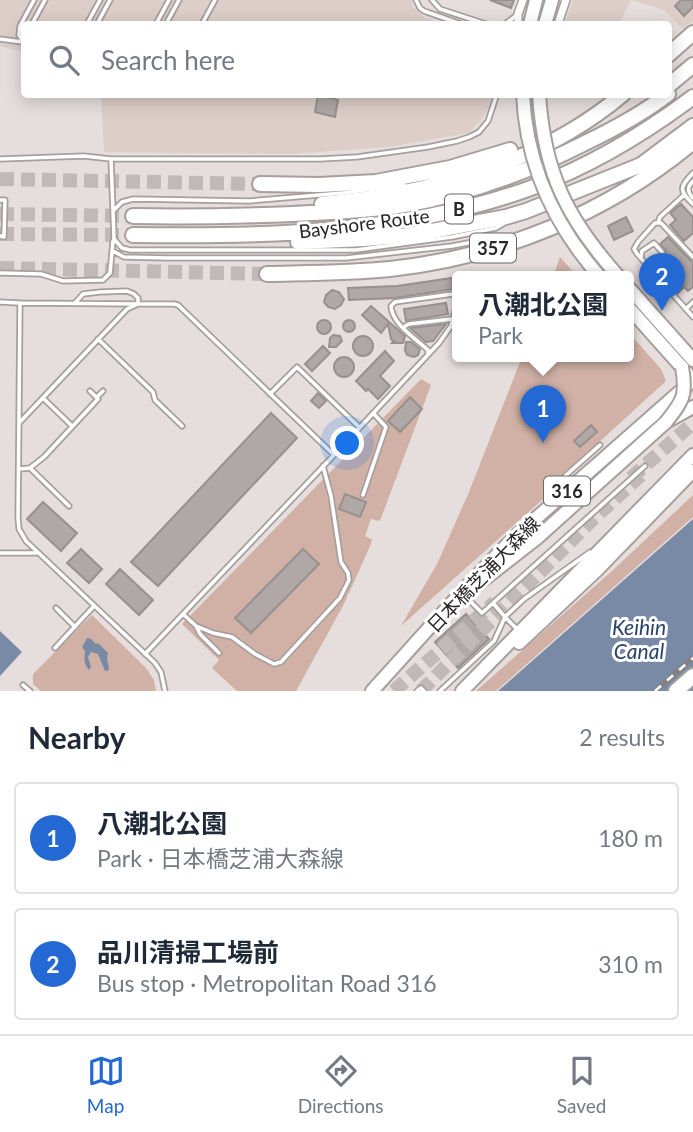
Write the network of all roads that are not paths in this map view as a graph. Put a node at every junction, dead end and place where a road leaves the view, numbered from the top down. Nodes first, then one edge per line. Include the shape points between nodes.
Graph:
1 (34, 0) edge
2 (45, 0) edge
3 (100, 0) edge
4 (110, 0) edge
5 (169, 0) edge
6 (179, 0) edge
7 (215, 0) edge
8 (416, 0) edge
9 (432, 0) edge
10 (523, 0) edge
11 (536, 0) edge
12 (552, 0) edge
13 (566, 0) edge
14 (518, 14) junction
15 (23, 21) edge
16 (34, 21) edge
17 (89, 21) edge
18 (99, 21) edge
19 (158, 21) edge
20 (168, 21) edge
21 (204, 21) edge
22 (452, 21) edge
23 (477, 21) edge
24 (510, 21) edge
25 (519, 21) edge
26 (531, 21) edge
27 (546, 21) edge
28 (559, 21) edge
29 (693, 33) edge
30 (0, 39) edge
31 (21, 42) edge
32 (672, 51) edge
33 (693, 65) edge
34 (693, 76) edge
35 (672, 83) edge
36 (672, 91) edge
37 (496, 98) edge
38 (523, 98) edge
39 (539, 98) edge
40 (608, 98) edge
41 (618, 98) edge
42 (653, 98) edge
43 (662, 98) edge
44 (693, 99) edge
45 (693, 125) edge
46 (607, 132) junction
47 (693, 142) edge
48 (0, 159) edge
49 (111, 159) junction
50 (693, 173) edge
51 (693, 181) edge
52 (446, 182) junction
53 (416, 183) dead end
54 (260, 184) tunnel mouth
55 (406, 185) dead end
56 (684, 195) junction
57 (693, 198) edge
58 (0, 200) edge
59 (693, 204) edge
60 (113, 211) junction
61 (526, 211) junction
62 (256, 215) junction
63 (133, 216) tunnel mouth
64 (659, 223) junction
65 (132, 235) tunnel mouth
66 (0, 236) edge
67 (199, 236) junction
68 (114, 239) junction
69 (113, 250) junction
70 (481, 252) junction
71 (662, 252) dead end
72 (693, 257) edge
73 (641, 258) junction
74 (595, 271) edge
75 (614, 271) edge
76 (0, 273) edge
77 (267, 274) tunnel mouth
78 (634, 294) edge
79 (452, 295) edge
80 (0, 302) edge
81 (693, 302) edge
82 (20, 303) junction
83 (75, 303) junction
84 (138, 304) junction
85 (686, 309) junction
86 (634, 312) edge
87 (693, 317) edge
88 (452, 319) edge
89 (452, 322) edge
90 (404, 329) junction
91 (98, 339) junction
92 (427, 356) junction
93 (691, 361) edge
94 (693, 379) edge
95 (90, 391) dead end
96 (103, 391) dead end
97 (270, 394) junction
98 (97, 397) junction
99 (42, 398) junction
100 (693, 407) edge
101 (373, 414) junction
102 (20, 422) junction
103 (666, 422) junction
104 (72, 426) junction
105 (182, 426) dead end
106 (359, 427) junction
107 (600, 445) dead end
108 (334, 455) junction
109 (693, 455) edge
110 (323, 466) junction
111 (645, 466) dead end
112 (30, 468) junction
113 (19, 469) junction
114 (693, 471) edge
115 (572, 487) junction
116 (363, 495) dead end
117 (69, 506) dead end
118 (615, 534) junction
119 (0, 552) edge
120 (38, 553) junction
121 (464, 595) junction
122 (493, 603) junction
123 (95, 606) junction
124 (56, 608) dead end
125 (448, 608) junction
126 (183, 614) junction
127 (505, 617) junction
128 (196, 626) junction
129 (75, 627) junction
130 (520, 631) junction
131 (55, 648) dead end
132 (219, 653) dead end
133 (145, 654) junction
134 (693, 676) edge
135 (23, 685) dead end
136 (30, 691) edge
137 (164, 691) edge
138 (372, 691) edge
139 (418, 691) edge
140 (424, 691) edge
141 (440, 691) edge
142 (463, 691) edge
143 (676, 691) edge

1 - 15 lane
2 - 16 lane
3 - 17 lane
4 - 18 lane
5 - 19 lane
6 - 20 lane
7 - 21 lane
8 - 22 lane via 424,11
9 - 23 lane via 440,9
10 - 14 street
11 - 26 main road
12 - 27 main road
13 - 28 street
14 - 24 lane
14 - 25 street
29 - 32 highway
30 - 31 lane
33 - 35 highway
34 - 36 highway, Bayshore Route / B
37 - 49 lane via 488,121 478,132 428,147 320,159
38 - 74 main road, bridge via 528,135 545,194 571,241
39 - 75 main road, bridge via 542,127 560,192 583,233
40 - 54 highway via 525,144 450,168 376,182
41 - 52 highway via 549,144
42 - 46 highway
43 - 46 highway, Bayshore Route / B
44 - 67 highway, Bayshore Route / B via 601,156 535,187 466,208 353,228
45 - 61 highway via 642,164
46 - 62 highway, Bayshore Route / B via 546,163 483,186 407,205
47 - 70 highway, 357 via 654,172 587,212
48 - 49 lane
49 - 60 lane
50 - 56 lane via 681,188
51 - 57 lane via 688,189
52 - 53 lane
52 - 62 highway
55 - 60 lane via 249,201 133,199
56 - 59 lane
56 - 64 lane
58 - 66 lane via 5,200 4,237
60 - 68 lane
61 - 67 highway via 364,239 288,242
61 - 68 lane via 496,228 356,250 130,250
62 - 63 highway, Bayshore Route / B
64 - 72 lane
64 - 73 lane via 647,230 634,248
65 - 67 highway, Bayshore Route / B
68 - 69 lane
69 - 70 lane via 124,257 346,258 473,242
69 - 76 lane via 110,273 103,280 63,281 41,274
70 - 77 highway, 357 via 393,269
71 - 73 lane via 654,243 642,251
73 - 85 lane
78 - 93 main road, 316
79 - 90 lane via 393,303 392,314
80 - 82 lane
81 - 85 lane
82 - 83 lane
82 - 102 lane
83 - 84 lane
83 - 84 lane via 83,294 127,291 138,298
84 - 91 lane
84 - 97 lane via 178,305
85 - 87 lane
86 - 93 main road, 316
88 - 90 lane via 410,324
89 - 92 lane
90 - 92 lane via 428,350
91 - 99 lane
91 - 105 lane
92 - 101 lane
93 - 94 main road, 316, bridge
93 - 103 main road, bridge via 685,394
94 - 115 main road, 日本橋芝浦大森線 / 316
95 - 98 lane
96 - 98 lane
97 - 106 lane via 297,367
97 - 108 lane
98 - 104 lane
99 - 102 lane
99 - 104 lane
100 - 103 main road
101 - 106 lane
101 - 116 lane via 386,427
102 - 113 lane
103 - 121 main road via 537,538
104 - 112 lane
106 - 108 lane
107 - 115 lane via 564,477
108 - 110 lane
109 - 118 main road
110 - 126 lane
110 - 128 lane via 341,562 349,576 340,598 278,664 232,636
111 - 122 lane
112 - 113 lane
112 - 117 lane
113 - 120 lane via 19,529
114 - 142 main road via 561,605
115 - 125 main road, 日本橋芝浦大森線 / 316 via 496,555
118 - 127 lane
118 - 130 main road
119 - 120 lane
120 - 123 lane
121 - 122 lane via 482,614
121 - 125 main road
122 - 127 lane
123 - 129 lane
123 - 133 lane
124 - 129 lane
125 - 138 main road, 日本橋芝浦大森線 / 316
126 - 128 lane
126 - 133 lane
127 - 130 lane
127 - 141 lane via 494,641
128 - 132 lane
129 - 131 lane
130 - 142 main road
133 - 137 lane via 161,672
134 - 143 highway
135 - 136 lane
139 - 140 lane

